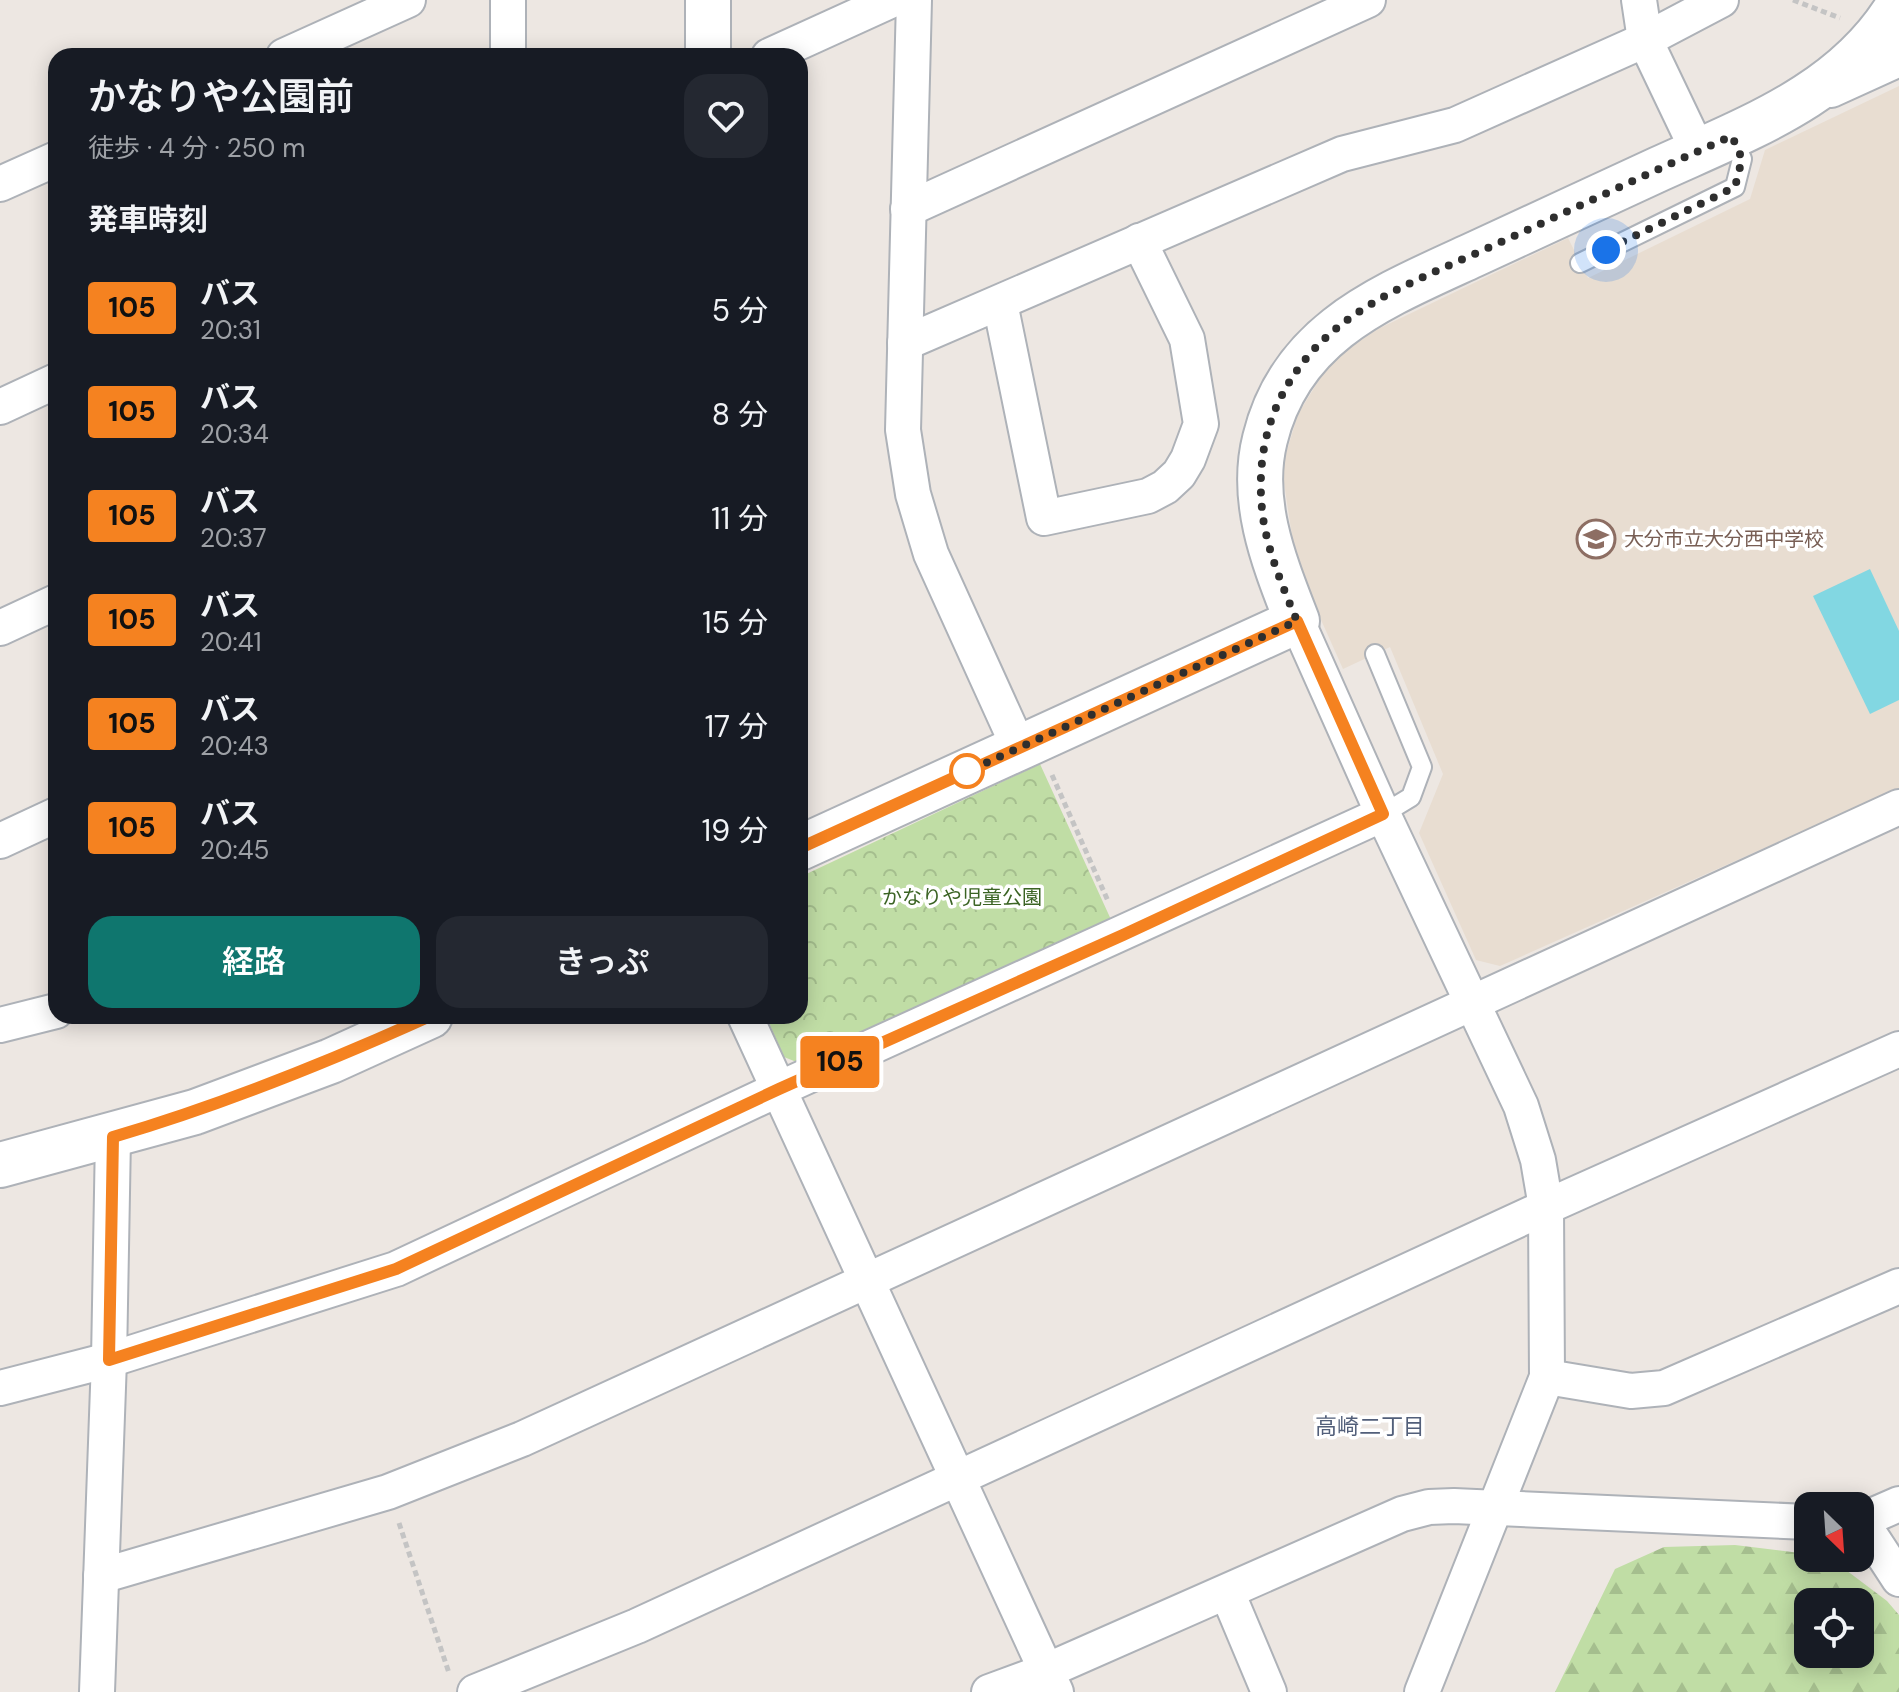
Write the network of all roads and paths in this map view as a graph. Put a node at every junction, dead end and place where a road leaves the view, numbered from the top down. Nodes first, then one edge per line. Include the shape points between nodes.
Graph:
1 (408, 0) edge
2 (508, 0) edge
3 (708, 0) edge
4 (892, 0) edge
5 (914, 0) edge
6 (1368, 0) edge
7 (1639, 0) edge
8 (1721, 0) edge
9 (1899, 4) edge
10 (1645, 40) junction
11 (302, 48) edge
12 (508, 48) edge
13 (708, 48) edge
14 (787, 48) edge
15 (1899, 59) edge
16 (1784, 111) junction
17 (1715, 144) junction
18 (48, 163) edge
19 (0, 184) edge
20 (908, 209) junction
21 (1139, 241) junction
22 (1580, 263) dead end
23 (1000, 303) junction
24 (905, 343) junction
25 (48, 385) edge
26 (0, 407) edge
27 (48, 606) edge
28 (1297, 621) junction
29 (0, 628) edge
30 (1375, 654) dead end
31 (1032, 755) junction
32 (1899, 807) edge
33 (1383, 814) junction
34 (48, 819) edge
35 (0, 841) edge
36 (808, 845) edge
37 (1123, 935) junction
38 (1473, 1002) junction
39 (48, 1013) edge
40 (412, 1024) edge
41 (749, 1024) edge
42 (0, 1025) edge
43 (1899, 1049) edge
44 (779, 1089) junction
45 (113, 1137) junction
46 (0, 1165) edge
47 (1546, 1207) junction
48 (867, 1281) junction
49 (1899, 1286) edge
50 (109, 1360) junction
51 (1547, 1377) junction
52 (0, 1388) edge
53 (958, 1478) junction
54 (388, 1492) junction
55 (1899, 1504) edge
56 (1496, 1508) junction
57 (1874, 1515) edge
58 (1794, 1521) edge
59 (1874, 1544) edge
60 (101, 1576) junction
61 (1899, 1579) edge
62 (1227, 1592) junction
63 (1051, 1681) edge
64 (464, 1686) edge
65 (97, 1692) edge
66 (989, 1692) edge
67 (1269, 1692) edge
68 (1422, 1692) edge

1 - 11 street
2 - 12 street
3 - 13 street
4 - 14 street
5 - 20 street
6 - 20 street
7 - 10 street
8 - 10 street
9 - 16 street via 1850,64
10 - 17 street
10 - 21 street via 1455,125 1342,154
15 - 16 street
16 - 17 street
17 - 22 lane via 1742,159 1735,187
17 - 28 street via 1392,292 1329,333 1305,356 1273,414 1261,468 1264,525
18 - 19 street
20 - 24 street
21 - 23 street
21 - 23 street via 1187,339 1201,424 1179,474 1148,496 1044,518
23 - 24 street
24 - 31 street via 903,430 920,521 931,554
25 - 26 street
27 - 29 street
28 - 31 street
28 - 33 street
30 - 33 lane via 1422,767 1411,797
31 - 36 street
31 - 37 path
32 - 38 street
33 - 37 street
33 - 38 street
34 - 35 street
37 - 44 street
38 - 47 street via 1521,1106
38 - 48 street
39 - 42 street
40 - 45 street via 331,1061
41 - 44 street
43 - 47 street
44 - 48 street
44 - 50 street via 396,1269
45 - 46 street
45 - 50 street
47 - 51 street
47 - 53 street
48 - 53 street
48 - 54 street via 522,1439
49 - 51 street via 1664,1388 1631,1391
50 - 52 street
50 - 60 street
51 - 56 street
53 - 63 street
53 - 64 street via 637,1626
54 - 60 street
54 - 64 path
55 - 57 street
56 - 58 street
56 - 62 street via 1429,1507 1402,1514
56 - 68 street
59 - 61 street
60 - 65 street
62 - 63 street
62 - 67 street
63 - 66 street

